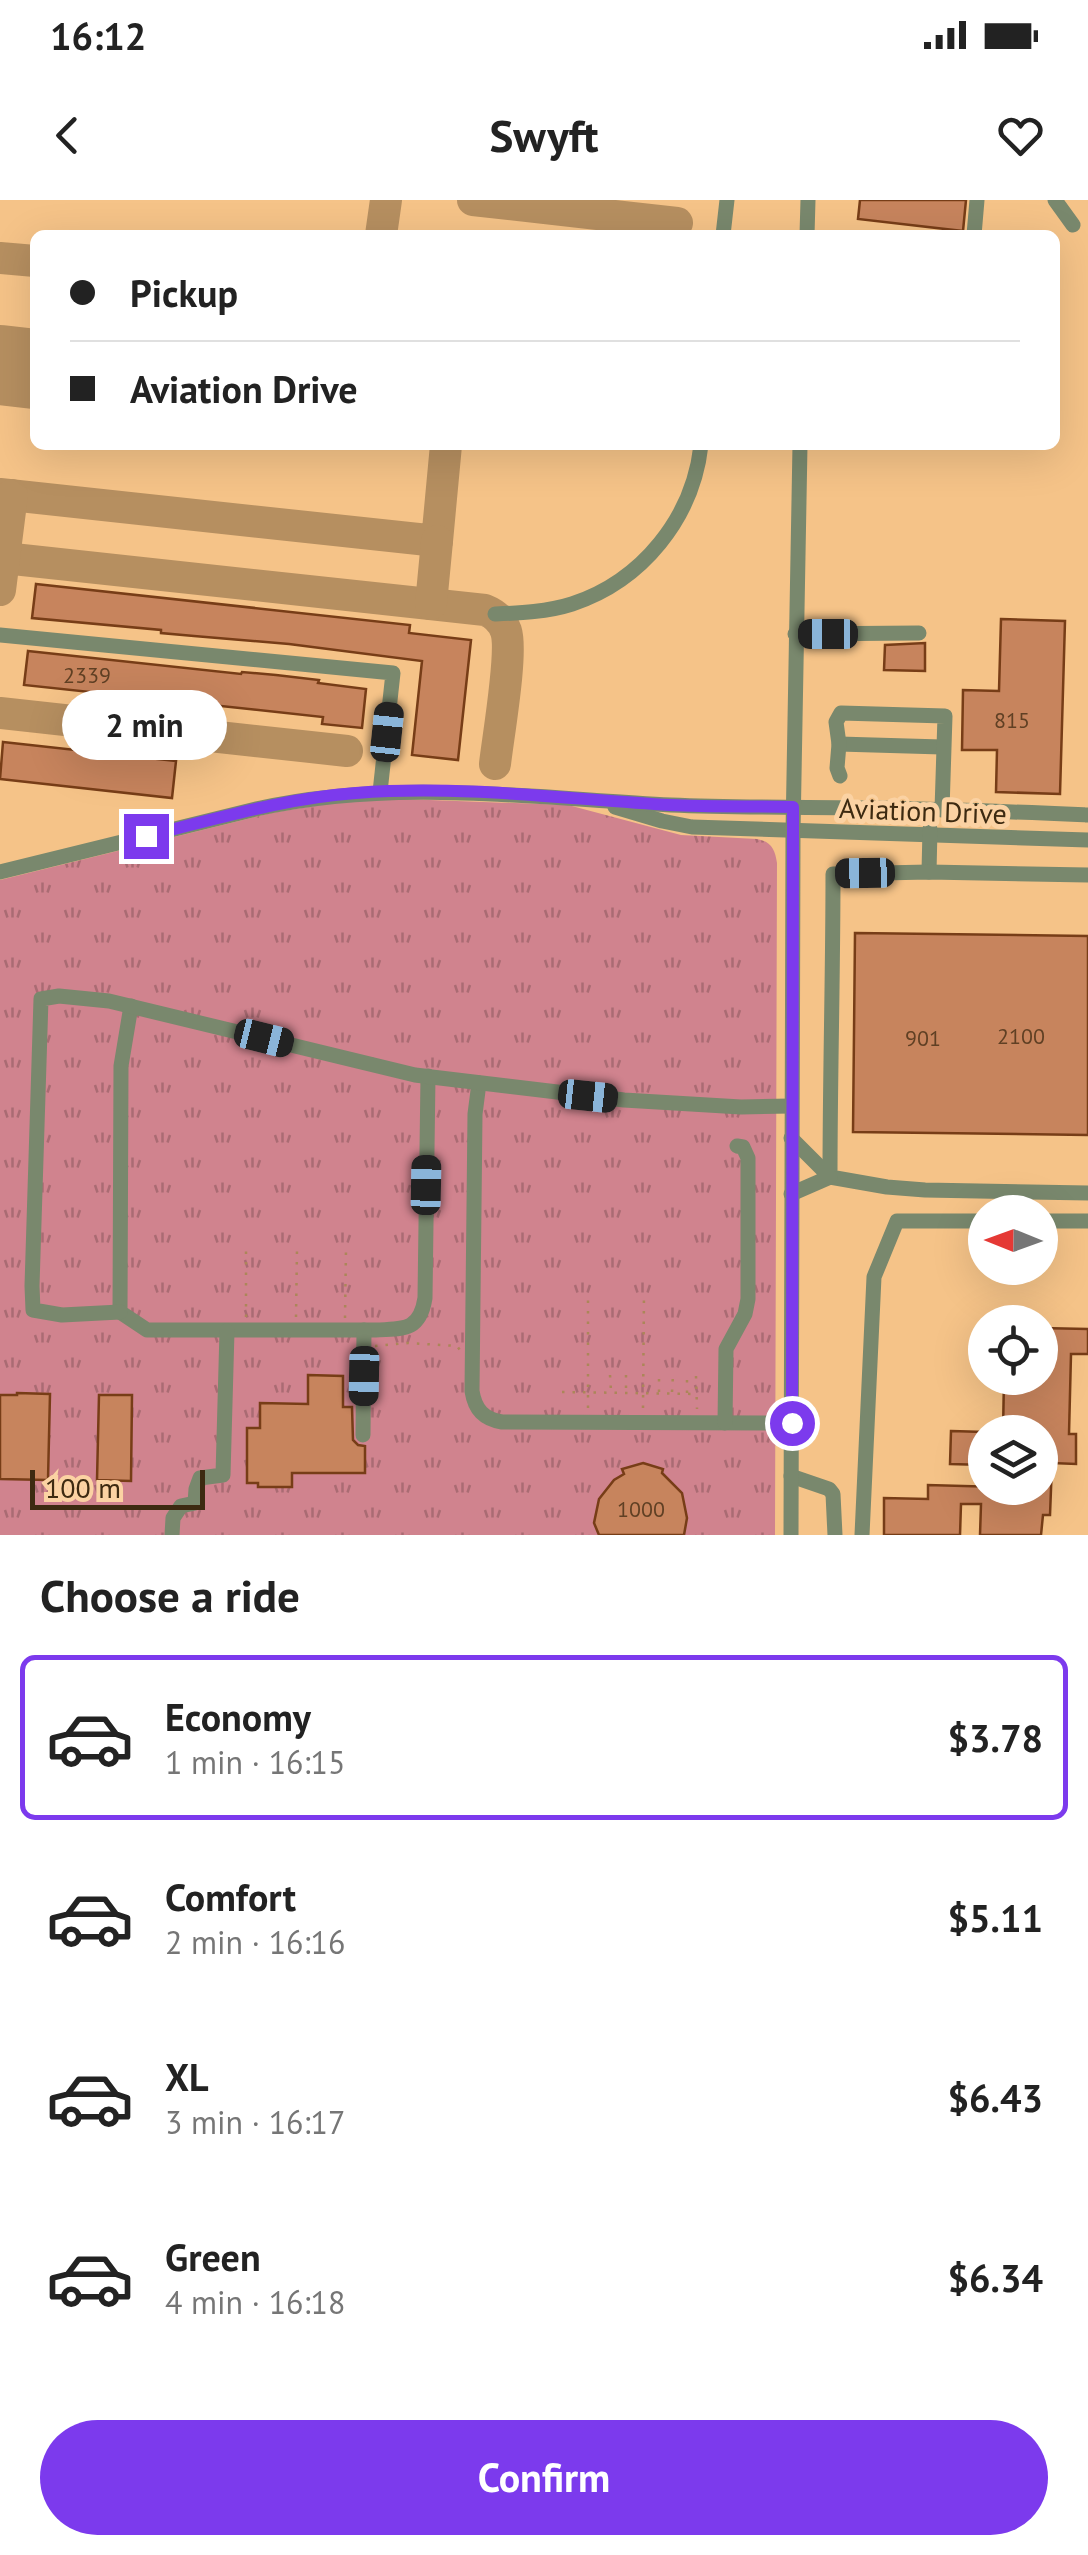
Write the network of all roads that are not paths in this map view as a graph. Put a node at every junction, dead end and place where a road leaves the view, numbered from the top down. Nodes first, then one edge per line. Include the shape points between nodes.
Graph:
1 (727, 200) edge
2 (808, 200) edge
3 (977, 200) edge
4 (1056, 200) edge
5 (1073, 225) dead end
6 (724, 230) edge
7 (807, 230) edge
8 (974, 230) edge
9 (700, 450) edge
10 (800, 450) edge
11 (495, 614) dead end
12 (919, 633) dead end
13 (796, 634) junction
14 (0, 635) edge
15 (838, 744) junction
16 (942, 747) junction
17 (840, 776) dead end
18 (380, 792) junction
19 (581, 798) junction
20 (793, 807) junction
21 (936, 810) junction
22 (1088, 815) edge
23 (792, 832) junction
24 (930, 835) junction
25 (1088, 840) edge
26 (0, 872) edge
27 (929, 872) junction
28 (1088, 875) edge
29 (131, 1006) junction
30 (428, 1076) junction
31 (479, 1083) junction
32 (792, 1106) junction
33 (791, 1138) junction
34 (736, 1146) dead end
35 (830, 1178) junction
36 (1088, 1192) edge
37 (791, 1194) junction
38 (968, 1221) edge
39 (1058, 1221) edge
40 (1088, 1221) edge
41 (120, 1312) junction
42 (227, 1330) junction
43 (364, 1330) junction
44 (725, 1423) junction
45 (792, 1423) junction
46 (363, 1436) dead end
47 (791, 1476) junction
48 (172, 1535) edge
49 (791, 1535) edge
50 (835, 1535) edge
51 (862, 1535) edge

1 - 6 street
2 - 7 street
3 - 8 street
4 - 5 street
9 - 11 street via 693,485 666,537 622,579 571,604
10 - 13 street
12 - 13 street
13 - 20 street
14 - 18 street via 394,673
15 - 16 street
15 - 16 street via 841,713 940,714
15 - 17 street
16 - 21 street
18 - 19 street, Aviation Drive
18 - 26 street, Aviation Drive via 287,802
19 - 20 street, Aviation Drive
19 - 23 street, Aviation Drive via 678,825
20 - 21 street, Aviation Drive
20 - 23 street
21 - 22 street, Aviation Drive
21 - 24 street
23 - 24 street, Aviation Drive
23 - 32 street
24 - 25 street, Aviation Drive
24 - 27 street
27 - 28 street
27 - 35 street via 834,874
29 - 30 street
29 - 41 street via 121,1066
29 - 41 street via 41,999 33,1310
30 - 31 street
30 - 43 street via 423,1311 401,1329
31 - 32 street via 624,1100
31 - 44 street via 472,1391 480,1412 502,1422
32 - 33 street
33 - 35 street
33 - 37 street
34 - 44 street via 748,1158 748,1299 726,1348
35 - 36 street via 887,1188
35 - 37 street
37 - 45 street
38 - 51 street via 897,1221 874,1277
39 - 40 street
41 - 42 street via 147,1330
42 - 43 street
42 - 48 street via 224,1475 200,1478 195,1504 181,1506
43 - 46 street
44 - 45 street
45 - 47 street
47 - 49 street
47 - 50 street via 833,1494

